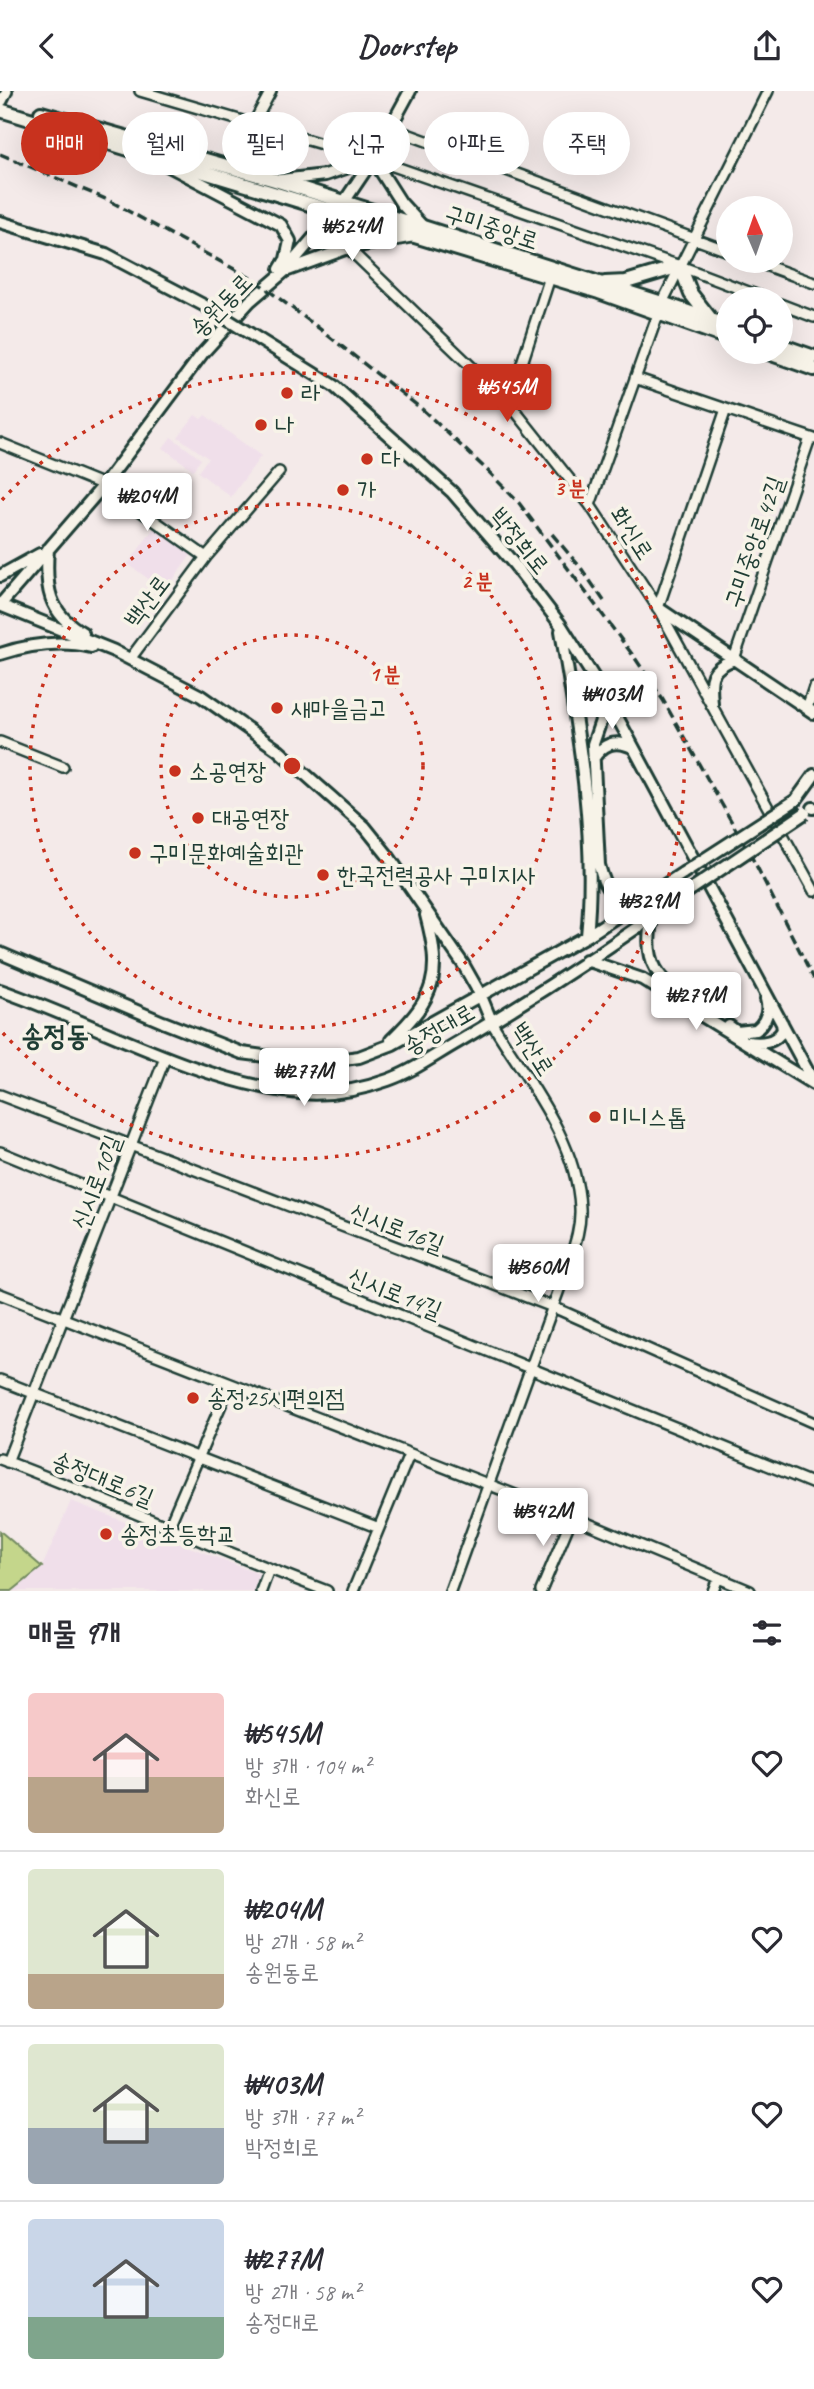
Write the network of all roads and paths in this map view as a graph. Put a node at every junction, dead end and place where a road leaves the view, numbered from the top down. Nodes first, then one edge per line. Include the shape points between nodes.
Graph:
1 (140, 91) edge
2 (271, 91) edge
3 (410, 91) edge
4 (768, 91) edge
5 (2, 101) edge
6 (260, 112) edge
7 (399, 112) edge
8 (222, 114) edge
9 (410, 135) edge
10 (122, 145) edge
11 (222, 165) edge
12 (208, 171) edge
13 (410, 172) edge
14 (187, 175) edge
15 (258, 175) edge
16 (325, 175) edge
17 (362, 175) edge
18 (383, 175) edge
19 (275, 180) junction
20 (340, 207) junction
21 (0, 222) edge
22 (419, 232) junction
23 (694, 239) junction
24 (716, 247) edge
25 (348, 248) junction
26 (680, 266) junction
27 (285, 271) junction
28 (787, 273) edge
29 (550, 277) junction
30 (598, 283) junction
31 (814, 283) edge
32 (735, 287) edge
33 (250, 301) junction
34 (660, 308) junction
35 (793, 309) edge
36 (814, 317) edge
37 (712, 321) junction
38 (716, 322) edge
39 (716, 333) edge
40 (793, 350) edge
41 (814, 357) edge
42 (793, 362) edge
43 (814, 369) edge
44 (635, 378) junction
45 (509, 403) junction
46 (726, 409) junction
47 (812, 439) edge
48 (0, 443) edge
49 (279, 472) dead end
50 (104, 485) junction
51 (590, 505) junction
52 (48, 549) junction
53 (206, 557) junction
54 (0, 576) edge
55 (0, 605) edge
56 (657, 608) junction
57 (560, 625) junction
58 (114, 651) junction
59 (0, 654) edge
60 (131, 659) junction
61 (734, 659) junction
62 (814, 687) edge
63 (608, 699) junction
64 (712, 704) junction
65 (810, 711) edge
66 (0, 742) edge
67 (632, 747) junction
68 (587, 758) junction
69 (63, 767) dead end
70 (814, 775) edge
71 (814, 788) edge
72 (796, 800) junction
73 (812, 809) edge
74 (814, 891) edge
75 (639, 901) junction
76 (423, 905) junction
77 (652, 918) junction
78 (587, 936) junction
79 (0, 953) edge
80 (586, 960) junction
81 (757, 978) junction
82 (0, 990) edge
83 (480, 994) junction
84 (781, 1018) junction
85 (492, 1023) junction
86 (739, 1036) junction
87 (383, 1048) junction
88 (165, 1058) junction
89 (814, 1084) edge
90 (0, 1095) edge
91 (131, 1146) junction
92 (0, 1152) edge
93 (111, 1197) junction
94 (0, 1294) edge
95 (553, 1307) junction
96 (63, 1319) junction
97 (530, 1370) junction
98 (0, 1380) edge
99 (230, 1384) junction
100 (34, 1393) junction
101 (814, 1423) edge
102 (409, 1455) junction
103 (199, 1456) junction
104 (4, 1460) edge
105 (814, 1484) edge
106 (488, 1486) junction
107 (572, 1517) junction
108 (169, 1526) junction
109 (379, 1528) junction
110 (268, 1569) junction
111 (718, 1578) junction
112 (545, 1590) edge
113 (261, 1591) edge
114 (327, 1591) edge
115 (353, 1591) edge
116 (450, 1591) edge
117 (713, 1591) edge
118 (750, 1591) edge

1 - 8 street
2 - 6 street
3 - 7 street, 송원동로
4 - 23 street
5 - 10 main road, 구미중앙로
5 - 11 main road, 구미중앙로
9 - 23 street
12 - 20 main road, 구미중앙로
13 - 26 street
14 - 33 street via 271,218 287,234 286,259
15 - 19 main road, 구미중앙로
16 - 19 street
17 - 20 street, 송원동로
18 - 22 street
19 - 20 main road, 구미중앙로
20 - 22 main road, 구미중앙로
20 - 27 street, 송원동로
21 - 57 street, 박정희로, bridge via 106,254 209,308 334,386 452,492
22 - 25 street
22 - 29 main road, 구미중앙로
22 - 30 main road, 구미중앙로
23 - 24 street
23 - 26 street
25 - 27 street
25 - 45 street, 화신로
26 - 30 main road via 626,282
26 - 32 street
26 - 34 street
26 - 37 main road via 691,295
27 - 33 street, 송원동로
28 - 31 street
29 - 34 main road, 구미중앙로
29 - 45 street, 구미중앙로
30 - 34 main road, 구미중앙로
33 - 50 street, 송원동로 via 202,354
34 - 37 main road, 구미중앙로
34 - 39 main road, 구미중앙로
34 - 44 street
35 - 36 street
37 - 38 main road, 구미중앙로
40 - 41 main road
42 - 43 main road
44 - 46 street, 구미중앙로42길
44 - 51 street
45 - 51 street, 화신로
46 - 47 street, 구미중앙로42길
46 - 56 street
47 - 61 street, 구미중앙로42길
48 - 50 street
49 - 53 street, 백산로
50 - 52 street, 송원동로
50 - 53 street
51 - 56 street, 화신로
52 - 54 street
52 - 55 street, 송원동로
52 - 58 street, 백산로 via 46,574 53,605 76,629
53 - 60 street, 백산로
55 - 58 street, 백산로
56 - 61 street
56 - 64 street, 화신로
57 - 63 street, 박정희로
57 - 68 street
58 - 59 street, 백산로 via 57,644
58 - 60 street, 백산로
60 - 76 street, 백산로 via 201,696 278,750 365,827
61 - 64 street via 716,668 710,678
61 - 65 street
62 - 65 street
63 - 67 street, 박정희로
63 - 68 street via 586,739
64 - 74 street, 화신로
66 - 69 street
67 - 68 street via 611,743
67 - 81 street, 박정희로
68 - 75 street via 604,883 611,893
68 - 78 street via 591,894
70 - 72 street
71 - 72 street
72 - 75 street, 송정대로, bridge
73 - 77 street, 송정대로, bridge
75 - 78 street, 송정대로
76 - 83 street, 백산로
76 - 87 street via 433,943 432,986 414,1019
77 - 80 street, 송정대로
77 - 86 street via 648,936 653,966 671,988
78 - 83 street, 송정대로
79 - 87 street, 송정대로 via 242,1053 315,1063 359,1058
80 - 85 street, 송정대로
80 - 86 street via 642,979
81 - 84 street, 박정희로
81 - 86 street via 767,1001 766,1019 756,1030
82 - 88 street, 송정대로
83 - 85 street, 백산로
83 - 87 street, 송정대로
84 - 86 street via 783,1030 774,1039 759,1043
84 - 89 street, 박정희로
85 - 88 street, 송정대로 via 390,1079 337,1093 286,1091
85 - 95 street, 백산로 via 551,1117 576,1183 578,1235
86 - 89 street
88 - 91 street, 신시로10길
90 - 91 street, 신시로16길
91 - 93 street, 신시로10길
91 - 95 street, 신시로16길
92 - 93 street, 신시로14길
93 - 96 street, 신시로10길
93 - 97 street, 신시로14길
94 - 96 street
95 - 97 street, 백산로
95 - 101 street, 신시로16길
96 - 99 street
96 - 100 street, 신시로10길
97 - 105 street, 신시로14길
97 - 106 street, 백산로
98 - 100 street
99 - 102 street
99 - 103 street
100 - 103 street
100 - 104 street, 신시로10길
102 - 106 street
102 - 109 street
103 - 108 street
103 - 109 street
104 - 108 street, 송정대로6길
106 - 107 street
106 - 116 street, 백산로
107 - 111 street
107 - 112 street
108 - 110 street, 송정대로6길
109 - 115 street
110 - 113 street
110 - 114 street, 송정대로6길
111 - 117 street
111 - 118 street

